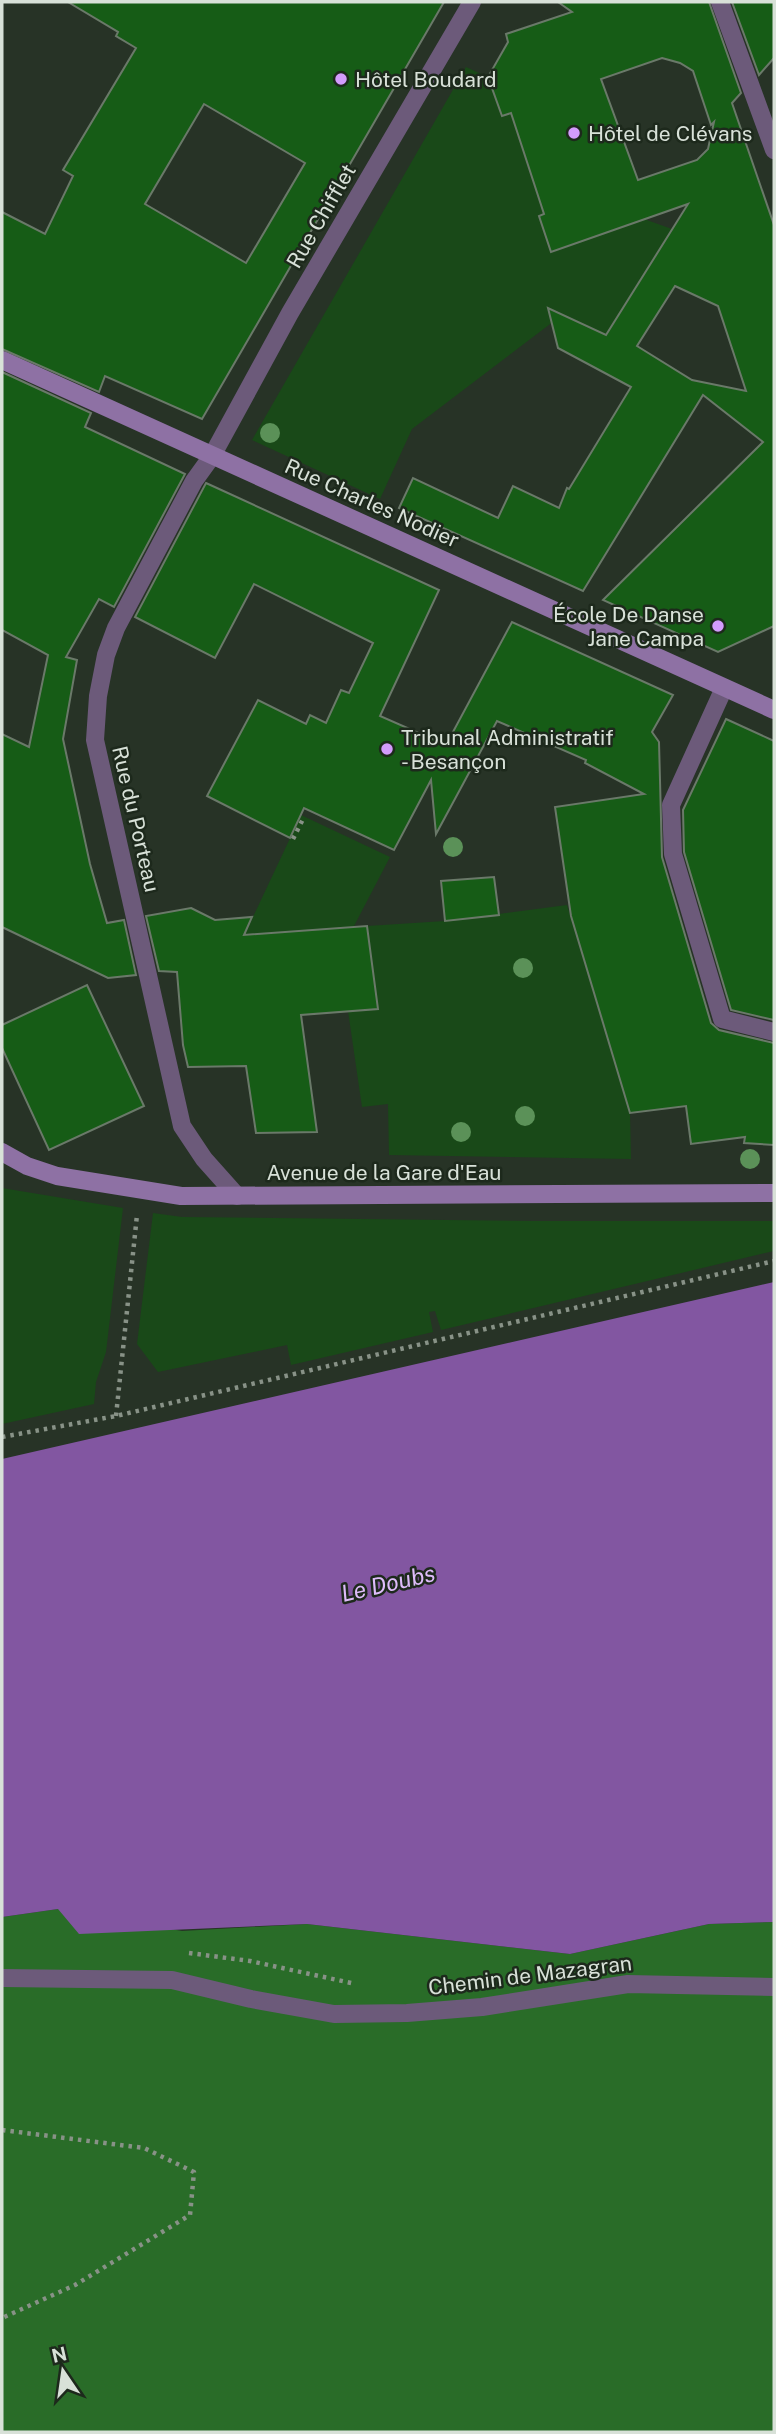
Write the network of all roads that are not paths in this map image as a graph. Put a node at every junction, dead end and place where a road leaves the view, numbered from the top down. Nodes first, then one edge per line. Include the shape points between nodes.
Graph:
1 (472, 2) edge
2 (720, 2) edge
3 (774, 150) edge
4 (2, 360) edge
5 (212, 456) junction
6 (724, 688) junction
7 (774, 710) edge
8 (774, 1032) edge
9 (2, 1152) edge
10 (774, 1193) edge
11 (237, 1196) junction
12 (2, 1978) edge
13 (774, 1987) edge

1 - 5 street, Rue Chifflet
2 - 3 street
4 - 5 main road, Rue Charles Nodier
5 - 6 main road, Rue Charles Nodier
5 - 11 street, Rue du Porteau via 194,481 116,628 97,696 95,740 182,1126 204,1160
6 - 7 main road, Rue Charles Nodier
6 - 8 street via 671,805 673,854 722,1019
9 - 11 main road, Avenue de la Gare d'Eau via 57,1176 181,1196
10 - 11 main road, Avenue de la Gare d'Eau
12 - 13 street, Chemin de Mazagran via 172,1980 334,2014 482,2007 628,1984

